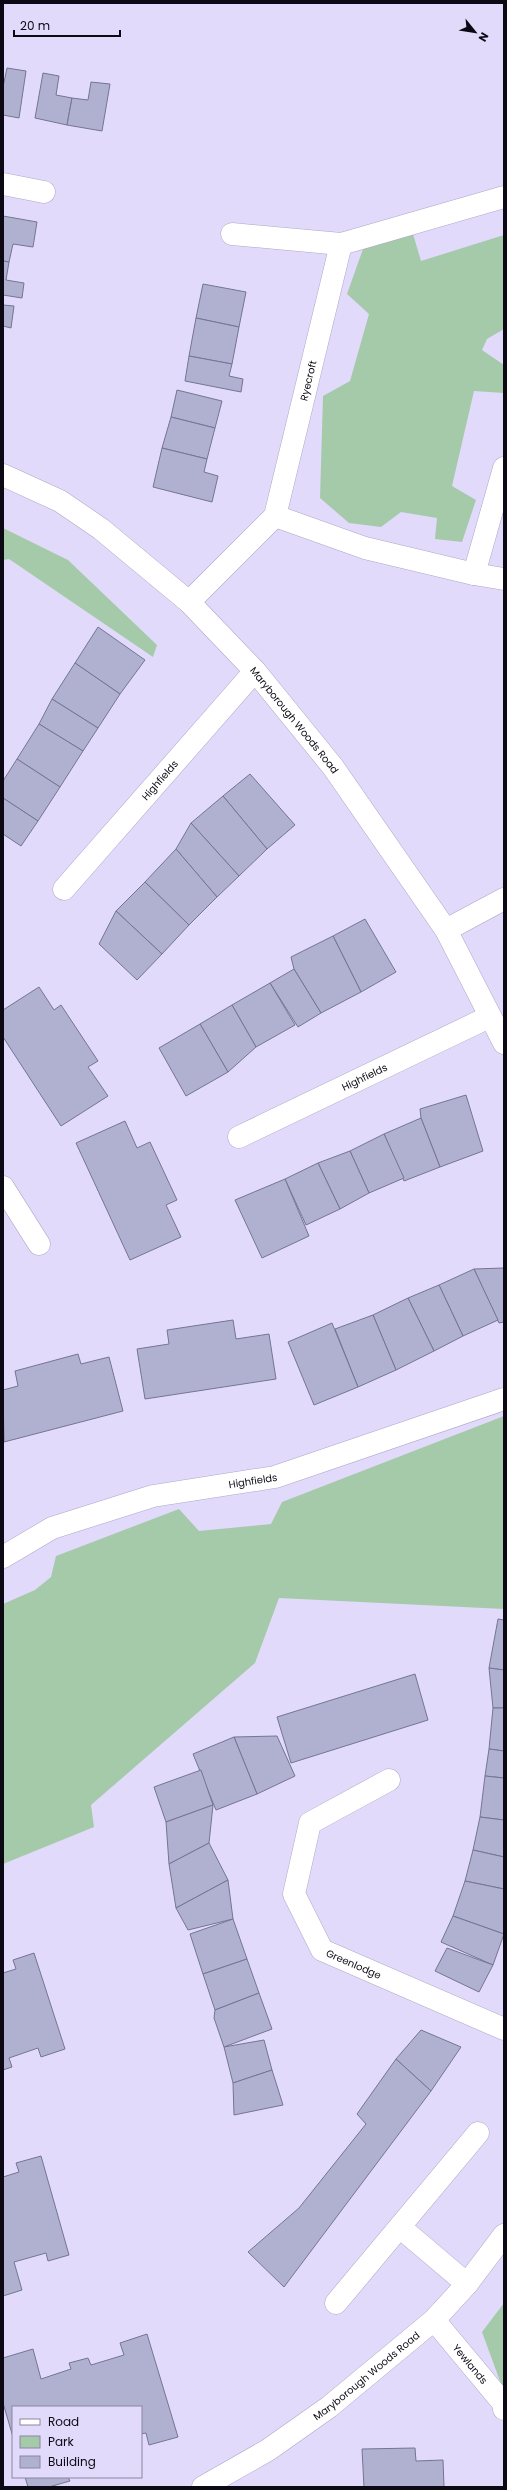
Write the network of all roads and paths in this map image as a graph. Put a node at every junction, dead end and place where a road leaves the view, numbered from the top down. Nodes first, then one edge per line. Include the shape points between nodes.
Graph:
1 (3, 184) edge
2 (44, 192) dead end
3 (504, 197) edge
4 (232, 234) dead end
5 (341, 244) junction
6 (504, 468) edge
7 (3, 474) edge
8 (275, 516) junction
9 (474, 574) junction
10 (504, 579) edge
11 (189, 602) junction
12 (255, 671) junction
13 (64, 889) dead end
14 (504, 899) edge
15 (446, 930) junction
16 (489, 1017) junction
17 (504, 1043) edge
18 (239, 1137) dead end
19 (3, 1187) edge
20 (38, 1244) dead end
21 (504, 1399) edge
22 (3, 1557) edge
23 (389, 1780) dead end
24 (504, 2029) edge
25 (478, 2132) dead end
26 (401, 2228) junction
27 (504, 2235) edge
28 (467, 2284) junction
29 (336, 2303) dead end
30 (434, 2320) junction
31 (504, 2409) edge
32 (203, 2487) edge

1 - 2 street
3 - 5 street
4 - 5 street
5 - 8 street, Ryecroft
6 - 9 street
7 - 11 street, Maryborough Woods Road via 60,501 101,529
8 - 9 street via 365,548
8 - 11 street
9 - 10 street
11 - 12 street, Maryborough Woods Road
12 - 13 street, Highfields
12 - 15 street, Maryborough Woods Road via 333,767
14 - 15 street
15 - 16 street, Maryborough Woods Road
16 - 17 street, Maryborough Woods Road
16 - 18 street, Highfields
19 - 20 street
21 - 22 street, Highfields via 275,1477 145,1498 52,1528
23 - 24 street, Greenlodge via 310,1823 294,1894 322,1950
25 - 26 street
26 - 28 street
26 - 29 street
27 - 28 street, Maryborough Woods Road
28 - 30 street, Maryborough Woods Road
30 - 31 street, Yewlands via 503,2403
30 - 32 street, Maryborough Woods Road via 329,2407 268,2450

